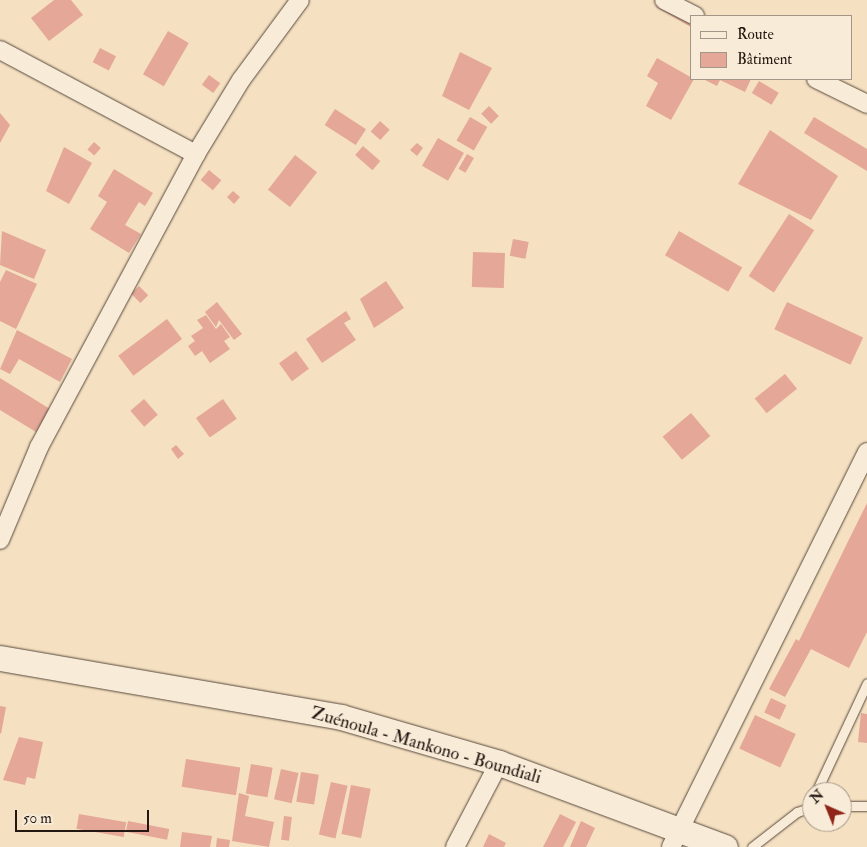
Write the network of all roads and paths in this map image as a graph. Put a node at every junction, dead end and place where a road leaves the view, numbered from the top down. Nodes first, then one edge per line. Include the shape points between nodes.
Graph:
1 (300, 0) edge
2 (664, 0) edge
3 (693, 15) edge
4 (0, 50) edge
5 (818, 80) edge
6 (867, 104) edge
7 (196, 154) junction
8 (867, 452) edge
9 (0, 540) edge
10 (0, 658) edge
11 (867, 683) edge
12 (499, 764) junction
13 (821, 782) edge
14 (852, 806) edge
15 (867, 806) edge
16 (802, 811) edge
17 (675, 839) edge
18 (455, 847) edge
19 (726, 847) edge
20 (752, 847) edge

1 - 7 street via 241,80
2 - 3 street
4 - 7 street
5 - 6 street
7 - 9 street via 39,447
8 - 17 street
10 - 12 main road, Zuénoula - Mankono - Boundiali via 341,717
11 - 13 lane
12 - 17 main road, Zuénoula - Mankono - Boundiali
12 - 18 street
14 - 15 lane
16 - 20 lane
17 - 19 main road, Zuénoula - Mankono - Boundiali

